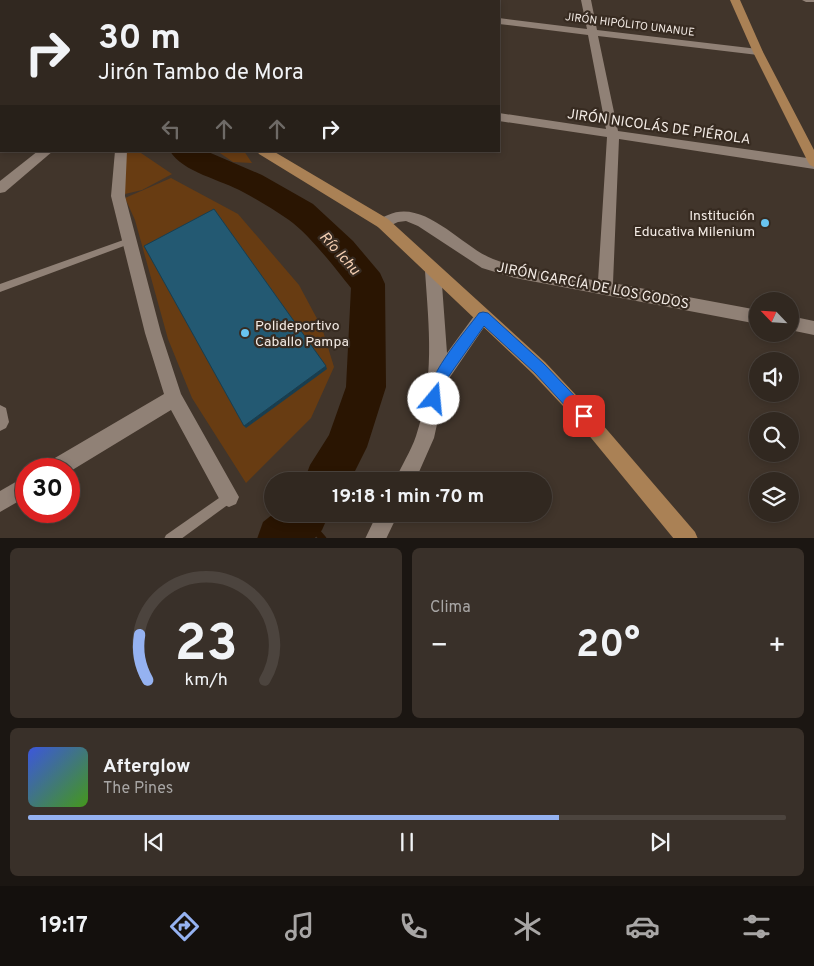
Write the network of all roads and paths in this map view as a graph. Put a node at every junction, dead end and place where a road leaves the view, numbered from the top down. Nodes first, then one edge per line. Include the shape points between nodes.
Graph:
1 (586, 0) edge
2 (735, 0) edge
3 (806, 0) edge
4 (814, 0) edge
5 (500, 21) edge
6 (593, 32) junction
7 (758, 52) junction
8 (500, 117) edge
9 (612, 135) junction
10 (47, 152) edge
11 (121, 152) edge
12 (265, 152) edge
13 (814, 163) edge
14 (0, 188) edge
15 (383, 223) junction
16 (129, 241) junction
17 (433, 271) junction
18 (0, 288) edge
19 (605, 288) junction
20 (749, 315) edge
21 (483, 317) junction
22 (799, 325) edge
23 (814, 328) edge
24 (438, 380) junction
25 (174, 398) junction
26 (0, 414) edge
27 (0, 422) edge
28 (73, 458) edge
29 (408, 472) edge
30 (15, 493) edge
31 (229, 497) joint
32 (0, 502) edge
33 (384, 522) edge
34 (170, 538) edge
35 (376, 538) edge
36 (688, 538) edge

1 - 6 street
2 - 7 main road
3 - 4 street
5 - 6 street, JIRÓN HIPÓLITO UNANUE
6 - 7 street, JIRÓN HIPÓLITO UNANUE
6 - 9 street
7 - 13 main road
8 - 9 street, JIRÓN NICOLÁS DE PIÉROLA
9 - 13 street, JIRÓN NICOLÁS DE PIÉROLA
9 - 19 street
10 - 14 street
11 - 16 street via 118,196
12 - 15 main road
15 - 17 main road
15 - 19 street, JIRÓN GARCÍA DE LOS GODOS via 406,216 422,222 486,264
16 - 18 lane
16 - 25 street
17 - 21 main road
17 - 24 street via 440,350
19 - 20 street, JIRÓN GARCÍA DE LOS GODOS
21 - 24 street
21 - 36 main road via 539,368 584,416
22 - 23 street
24 - 29 street via 425,438
25 - 28 street
25 - 31 street
26 - 27 street
30 - 32 street
31 - 34 lane
33 - 35 street

